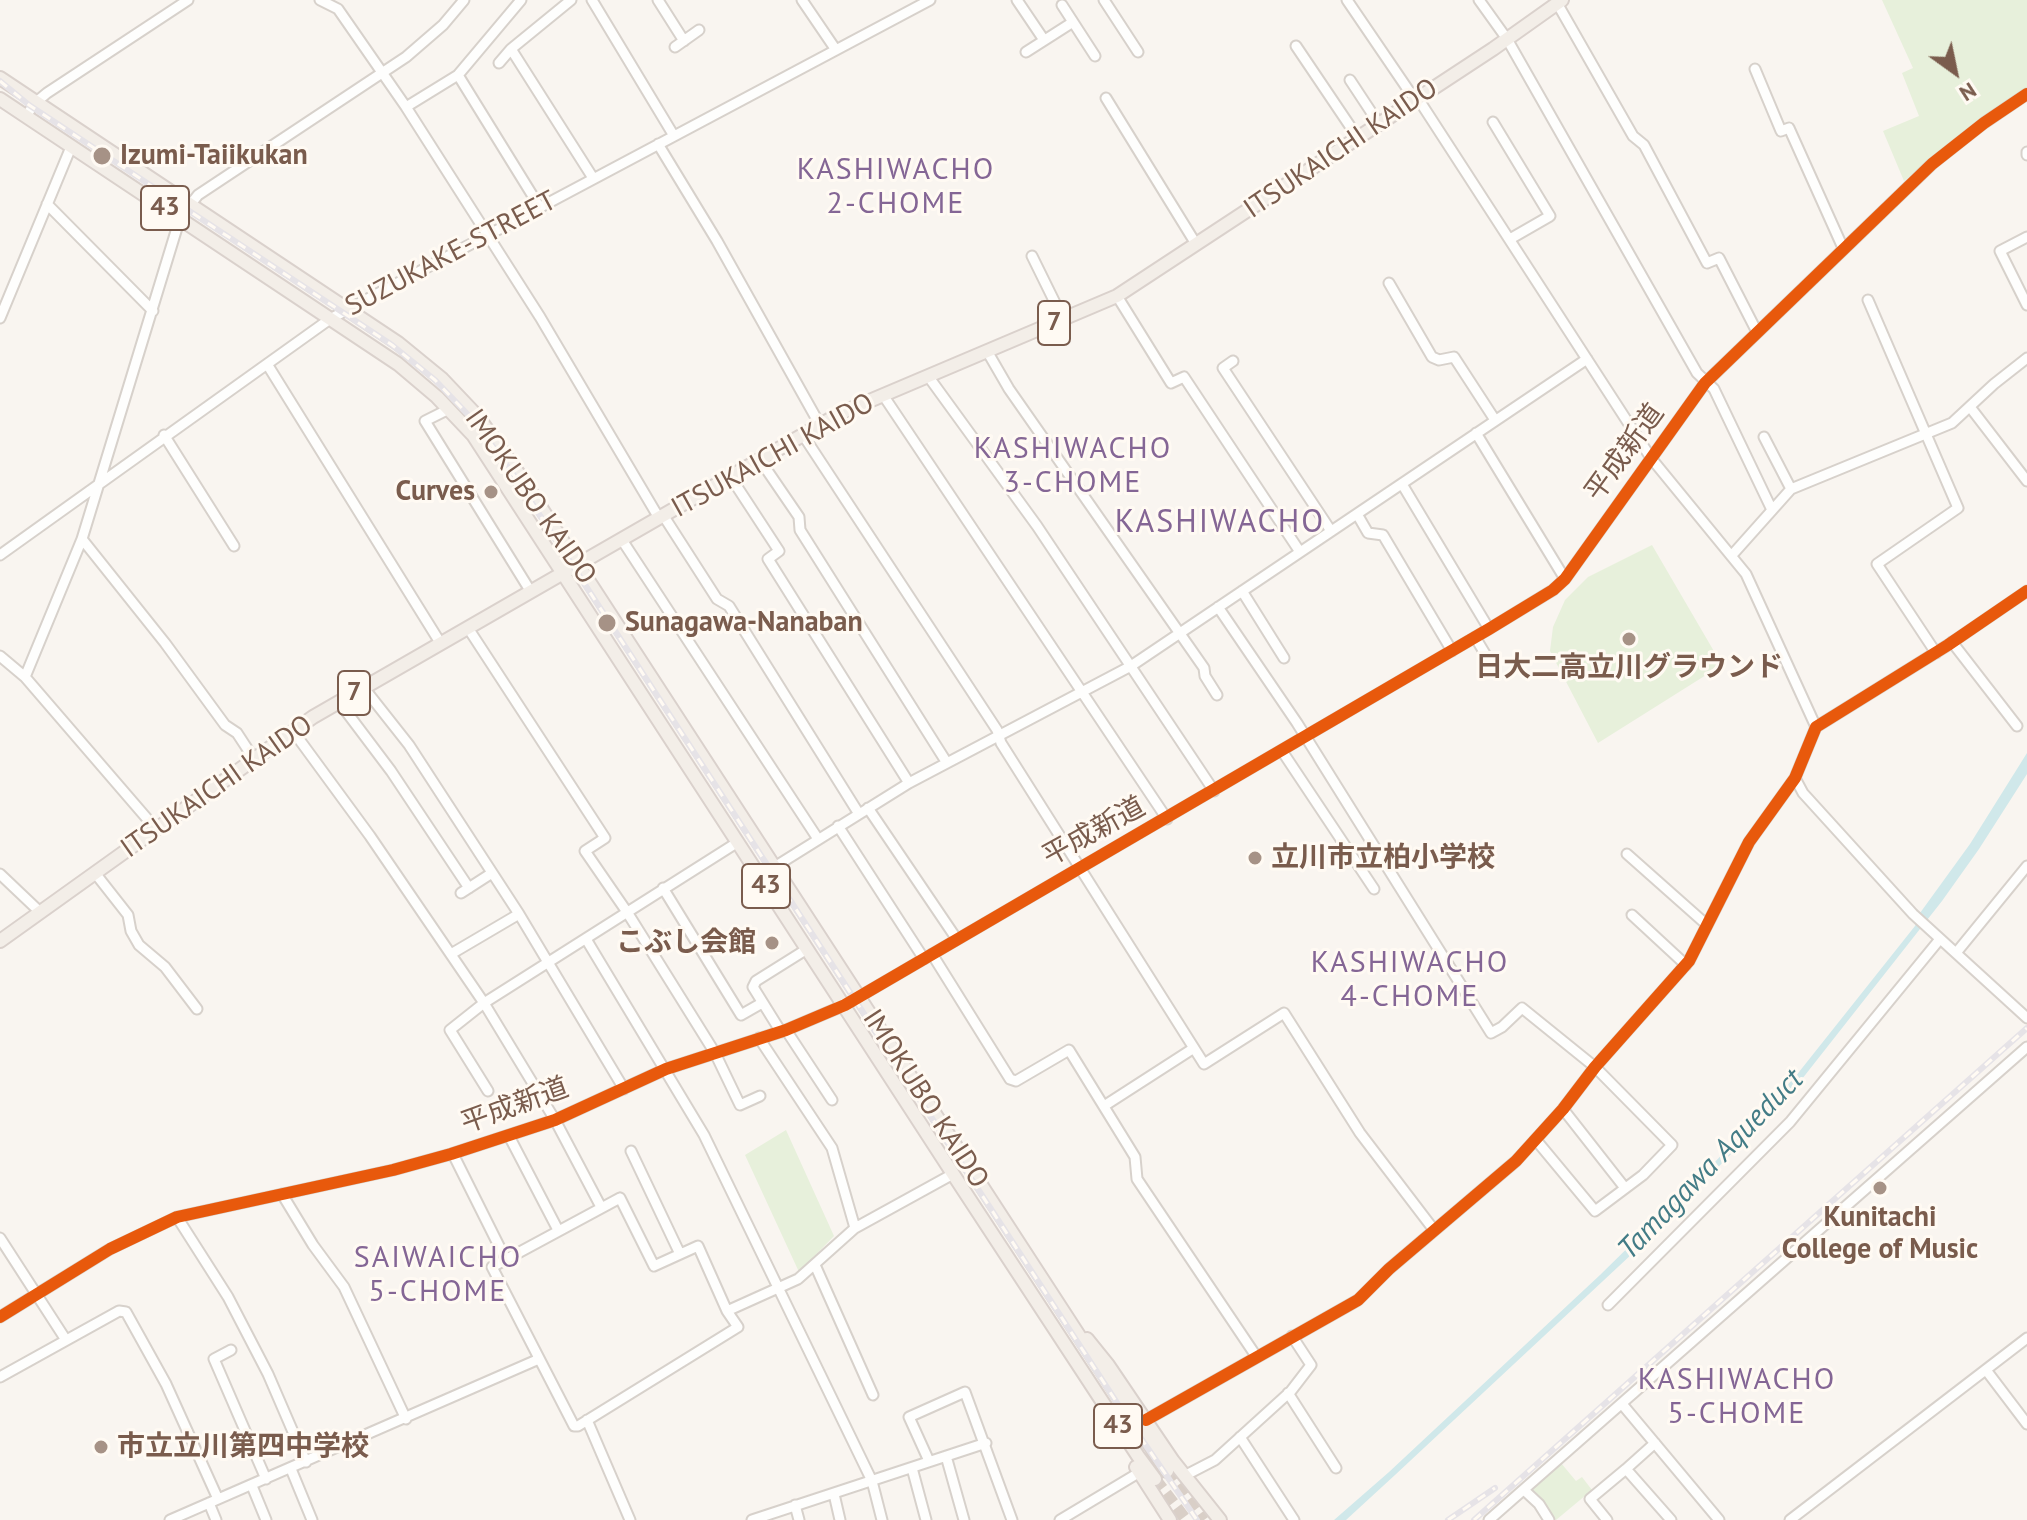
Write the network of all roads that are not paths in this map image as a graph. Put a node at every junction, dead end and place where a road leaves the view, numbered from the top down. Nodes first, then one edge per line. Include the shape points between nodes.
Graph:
1 (188, 0) edge
2 (320, 0) edge
3 (464, 0) edge
4 (521, 0) edge
5 (571, 0) edge
6 (592, 0) edge
7 (658, 0) edge
8 (802, 0) edge
9 (930, 0) edge
10 (1017, 0) edge
11 (1104, 0) edge
12 (1347, 0) edge
13 (1479, 0) edge
14 (1560, 2) edge
15 (1062, 5) dead end
16 (1073, 22) junction
17 (699, 30) dead end
18 (1507, 39) junction
19 (1044, 40) junction
20 (1296, 46) dead end
21 (511, 49) junction
22 (836, 50) junction
23 (1026, 52) dead end
24 (1138, 52) dead end
25 (1095, 56) dead end
26 (499, 63) dead end
27 (1755, 69) dead end
28 (383, 74) junction
29 (458, 75) junction
30 (0, 78) edge
31 (1350, 80) dead end
32 (2027, 94) edge
33 (1417, 97) junction
34 (1106, 98) dead end
35 (0, 99) edge
36 (35, 103) junction
37 (406, 107) junction
38 (26, 116) junction
39 (1493, 122) dead end
40 (1379, 124) junction
41 (674, 136) junction
42 (1358, 138) junction
43 (658, 144) junction
44 (71, 147) junction
45 (593, 178) junction
46 (47, 204) junction
47 (190, 204) junction
48 (539, 206) junction
49 (180, 218) junction
50 (487, 234) junction
51 (2027, 237) edge
52 (1510, 239) junction
53 (1196, 244) junction
54 (1843, 248) junction
55 (1032, 256) dead end
56 (1389, 283) dead end
57 (1117, 296) junction
58 (3, 300) edge
59 (1868, 300) dead end
60 (2027, 305) edge
61 (348, 309) junction
62 (153, 311) junction
63 (0, 318) edge
64 (330, 319) junction
65 (1063, 319) junction
66 (1757, 332) junction
67 (987, 351) junction
68 (2027, 358) edge
69 (1587, 359) junction
70 (1233, 361) dead end
71 (267, 364) junction
72 (928, 376) junction
73 (1705, 383) junction
74 (883, 395) junction
75 (1970, 407) junction
76 (449, 409) junction
77 (1495, 420) junction
78 (820, 425) junction
79 (1476, 433) junction
80 (1928, 434) junction
81 (164, 435) junction
82 (803, 435) junction
83 (1764, 437) dead end
84 (1651, 458) junction
85 (760, 460) junction
86 (730, 476) junction
87 (2027, 481) edge
88 (98, 484) junction
89 (1402, 484) junction
90 (1791, 489) junction
91 (1772, 510) junction
92 (1357, 514) junction
93 (661, 517) junction
94 (1331, 531) junction
95 (82, 539) junction
96 (622, 540) junction
97 (234, 546) dead end
98 (1300, 552) junction
99 (1733, 554) junction
100 (0, 555) edge
101 (578, 565) junction
102 (563, 574) junction
103 (1565, 579) junction
104 (1242, 591) junction
105 (2027, 591) edge
106 (531, 592) junction
107 (1218, 607) junction
108 (468, 628) junction
109 (1489, 629) junction
110 (1180, 633) junction
111 (1475, 637) junction
112 (1952, 642) junction
113 (441, 644) junction
114 (1452, 651) junction
115 (1936, 653) junction
116 (0, 656) edge
117 (1284, 658) dead end
118 (1490, 662) dead end
119 (1131, 666) junction
120 (25, 677) junction
121 (364, 688) junction
122 (1084, 693) junction
123 (1217, 695) dead end
124 (339, 702) junction
125 (2017, 726) dead end
126 (1816, 727) junction
127 (293, 731) junction
128 (999, 736) junction
129 (1306, 737) junction
130 (1282, 751) junction
131 (254, 759) junction
132 (947, 763) junction
133 (1795, 778) junction
134 (909, 783) junction
135 (1214, 791) junction
136 (863, 811) junction
137 (1167, 819) junction
138 (838, 826) junction
139 (156, 829) junction
140 (818, 839) junction
141 (738, 842) junction
142 (1627, 854) dead end
143 (2027, 866) edge
144 (775, 867) junction
145 (1078, 867) junction
146 (95, 873) junction
147 (492, 873) junction
148 (0, 874) edge
149 (760, 876) junction
150 (663, 888) junction
151 (1374, 889) dead end
152 (40, 912) junction
153 (627, 912) junction
154 (519, 914) junction
155 (1632, 915) dead end
156 (1707, 925) junction
157 (956, 938) junction
158 (586, 939) junction
159 (1940, 939) junction
160 (0, 941) edge
161 (807, 949) junction
162 (1956, 953) junction
163 (451, 954) junction
164 (928, 956) junction
165 (548, 962) junction
166 (1686, 965) junction
167 (860, 997) junction
168 (484, 1003) junction
169 (762, 1003) junction
170 (845, 1005) junction
171 (197, 1009) dead end
172 (2027, 1018) edge
173 (784, 1031) junction
174 (759, 1038) junction
175 (2027, 1047) edge
176 (1194, 1048) junction
177 (715, 1053) junction
178 (1595, 1067) junction
179 (666, 1069) junction
180 (624, 1089) junction
181 (488, 1091) dead end
182 (760, 1096) dead end
183 (832, 1100) dead end
184 (1104, 1106) junction
185 (1563, 1109) junction
186 (555, 1120) junction
187 (509, 1136) junction
188 (1536, 1140) junction
189 (631, 1151) dead end
190 (453, 1154) junction
191 (953, 1174) junction
192 (1625, 1188) junction
193 (282, 1194) junction
194 (601, 1207) junction
195 (177, 1217) junction
196 (855, 1228) junction
197 (558, 1230) junction
198 (1434, 1230) junction
199 (0, 1238) edge
200 (680, 1254) junction
201 (506, 1260) junction
202 (815, 1265) junction
203 (778, 1289) junction
204 (36, 1295) junction
205 (1055, 1300) junction
206 (1608, 1305) dead end
207 (1043, 1309) junction
208 (727, 1311) junction
209 (0, 1317) edge
210 (1292, 1336) junction
211 (66, 1340) junction
212 (2025, 1343) edge
213 (231, 1350) dead end
214 (1256, 1356) junction
215 (539, 1359) junction
216 (1986, 1370) junction
217 (0, 1377) edge
218 (1288, 1393) junction
219 (873, 1395) dead end
220 (1622, 1404) junction
221 (406, 1419) junction
222 (587, 1420) junction
223 (1146, 1420) junction
224 (2027, 1424) edge
225 (1240, 1437) junction
226 (986, 1443) junction
227 (1655, 1443) junction
228 (946, 1456) junction
229 (929, 1461) junction
230 (306, 1462) junction
231 (912, 1468) junction
232 (1336, 1468) dead end
233 (291, 1469) junction
234 (1626, 1469) junction
235 (1167, 1471) tunnel mouth
236 (1140, 1472) junction
237 (1186, 1475) junction
238 (266, 1479) junction
239 (1155, 1479) tunnel mouth
240 (872, 1481) junction
241 (252, 1486) junction
242 (1524, 1490) junction
243 (834, 1494) junction
244 (213, 1501) junction
245 (795, 1505) junction
246 (1665, 1518) edge
247 (1546, 1519) edge
248 (170, 1520) edge
249 (216, 1520) edge
250 (266, 1520) edge
251 (312, 1520) edge
252 (630, 1520) edge
253 (752, 1520) edge
254 (799, 1520) edge
255 (840, 1520) edge
256 (882, 1520) edge
257 (926, 1520) edge
258 (964, 1520) edge
259 (1012, 1520) edge
260 (1060, 1520) edge
261 (1170, 1520) edge
262 (1220, 1520) edge
263 (1294, 1520) edge
264 (1489, 1520) edge
265 (1607, 1520) edge
266 (1719, 1520) edge
267 (1790, 1520) edge

1 - 36 street
2 - 28 street via 338,9
3 - 28 street via 422,45
4 - 29 street
5 - 21 street
6 - 41 street
7 - 17 street via 680,44
8 - 22 street
9 - 22 street, SUZUKAKE-STREET
10 - 19 street
11 - 24 street
12 - 33 street
13 - 18 street
14 - 18 main road, ITSUKAICHI KAIDO / 7
14 - 66 street via 1707,263 1719,258
15 - 16 street
16 - 19 street
16 - 25 street
18 - 33 main road, ITSUKAICHI KAIDO / 7
18 - 73 street
19 - 23 street
20 - 42 street
21 - 26 street
21 - 45 street
22 - 41 street, SUZUKAKE-STREET
27 - 54 street via 1781,131 1789,128
28 - 37 street
28 - 47 street
29 - 37 street
29 - 48 street
30 - 36 main road, IMOKUBO KAIDO / 43
31 - 40 street
32 - 54 street, 平成新道 via 1932,164
33 - 40 main road, ITSUKAICHI KAIDO / 7
33 - 52 street
34 - 53 street
35 - 38 main road, IMOKUBO KAIDO / 43
36 - 38 street
36 - 47 main road, IMOKUBO KAIDO / 43
37 - 50 street
38 - 44 main road, IMOKUBO KAIDO / 43
39 - 52 street via 1550,216
40 - 42 main road, ITSUKAICHI KAIDO / 7
41 - 43 street, SUZUKAKE-STREET
42 - 53 main road, ITSUKAICHI KAIDO / 7
43 - 45 street, SUZUKAKE-STREET
43 - 78 street
44 - 46 street
44 - 49 main road, IMOKUBO KAIDO / 43
45 - 48 street, SUZUKAKE-STREET
46 - 58 street
46 - 62 street
47 - 49 street
47 - 61 main road, IMOKUBO KAIDO / 43
48 - 50 street, SUZUKAKE-STREET
49 - 62 street
49 - 64 main road, IMOKUBO KAIDO / 43
50 - 61 street, SUZUKAKE-STREET
50 - 93 street
51 - 60 street via 2000,251
52 - 69 street
53 - 57 main road, ITSUKAICHI KAIDO / 7
54 - 66 street, 平成新道
55 - 65 street
56 - 77 street via 1432,357 1454,357
57 - 65 main road, ITSUKAICHI KAIDO / 7
57 - 98 street via 1171,383 1184,377
58 - 63 street
59 - 80 street
61 - 64 street, SUZUKAKE-STREET
61 - 101 main road, IMOKUBO KAIDO / 43 via 398,343 463,400
62 - 88 street
64 - 71 street, SUZUKAKE-STREET
64 - 76 main road, IMOKUBO KAIDO / 43 via 398,364
65 - 67 main road, ITSUKAICHI KAIDO / 7
66 - 73 street, 平成新道
67 - 72 main road, ITSUKAICHI KAIDO / 7
67 - 110 street
68 - 75 street
69 - 77 street
69 - 84 street
70 - 94 street via 1223,368
71 - 81 street, SUZUKAKE-STREET
71 - 113 street
72 - 74 main road, ITSUKAICHI KAIDO / 7
72 - 119 street
73 - 84 street, 平成新道
73 - 91 street via 1714,389
74 - 78 main road, ITSUKAICHI KAIDO / 7
74 - 122 street
75 - 80 street
75 - 87 street
76 - 102 main road, IMOKUBO KAIDO / 43 via 489,457
76 - 106 street via 425,421
77 - 79 street
78 - 82 main road, ITSUKAICHI KAIDO / 7
79 - 89 street
79 - 103 street
80 - 90 street
80 - 115 street via 1958,508 1877,564
81 - 88 street, SUZUKAKE-STREET
81 - 97 street
82 - 85 main road, ITSUKAICHI KAIDO / 7
82 - 128 street
83 - 90 street
84 - 99 street
84 - 103 street, 平成新道
85 - 86 main road, ITSUKAICHI KAIDO / 7
85 - 132 street
86 - 93 main road, ITSUKAICHI KAIDO / 7
86 - 134 street via 779,551 768,559
88 - 95 street
88 - 100 street, SUZUKAKE-STREET
89 - 92 street
89 - 109 street
90 - 91 street
91 - 99 street
92 - 94 street
92 - 114 street via 1368,533 1383,535
93 - 96 main road, ITSUKAICHI KAIDO / 7
93 - 136 street via 717,599 729,606
94 - 98 street
95 - 120 street
95 - 131 street
96 - 101 main road, ITSUKAICHI KAIDO / 7
96 - 140 street
98 - 104 street
99 - 126 street
101 - 102 main road, ITSUKAICHI KAIDO / 7
101 - 144 main road, IMOKUBO KAIDO / 43
102 - 106 main road, ITSUKAICHI KAIDO / 7
102 - 141 main road, IMOKUBO KAIDO / 43
103 - 109 street, 平成新道
104 - 107 street
104 - 117 street
105 - 112 street
106 - 108 main road, ITSUKAICHI KAIDO / 7
107 - 110 street
107 - 129 street
108 - 113 main road, ITSUKAICHI KAIDO / 7
108 - 153 street via 605,838 585,851
109 - 111 street, 平成新道
110 - 119 street
110 - 123 street
111 - 114 street, 平成新道
111 - 118 street
112 - 115 street
112 - 125 street
113 - 121 main road, ITSUKAICHI KAIDO / 7
114 - 129 street, 平成新道
115 - 126 street
116 - 120 street
119 - 122 street
119 - 135 street
120 - 139 street
121 - 124 main road, ITSUKAICHI KAIDO / 7
121 - 147 street via 409,745
122 - 128 street
122 - 137 street
124 - 127 main road, ITSUKAICHI KAIDO / 7
124 - 147 street via 391,771 465,890
126 - 133 street
127 - 131 main road, ITSUKAICHI KAIDO / 7
127 - 163 street
128 - 132 street
128 - 145 street
129 - 130 street, 平成新道
129 - 178 street via 1491,1033 1522,1008
130 - 135 street, 平成新道
130 - 151 street
131 - 139 main road, ITSUKAICHI KAIDO / 7
132 - 134 street
133 - 156 street via 1749,842
133 - 159 street via 1803,793
134 - 136 street
135 - 137 street, 平成新道
136 - 138 street
136 - 157 street
137 - 145 street, 平成新道
138 - 140 street
138 - 164 street
139 - 146 main road, ITSUKAICHI KAIDO / 7
140 - 144 street
141 - 149 main road, IMOKUBO KAIDO / 43
141 - 150 street
142 - 156 street
143 - 162 street
144 - 149 street
144 - 167 main road, IMOKUBO KAIDO / 43
145 - 157 street, 平成新道
145 - 176 street
146 - 152 main road, ITSUKAICHI KAIDO / 7
146 - 171 street via 128,915 139,945 165,967
147 - 154 street
148 - 152 street
149 - 161 main road, IMOKUBO KAIDO / 43
150 - 153 street
150 - 169 street via 741,1015
152 - 160 main road, ITSUKAICHI KAIDO / 7
153 - 158 street
153 - 177 street
154 - 163 street
154 - 165 street
155 - 166 street
156 - 166 street
157 - 164 street, 平成新道
158 - 165 street
158 - 179 street
159 - 162 street
159 - 206 street via 1790,1122
161 - 169 street via 756,981 753,987
161 - 170 main road, IMOKUBO KAIDO / 43
162 - 172 street
163 - 168 street
164 - 167 street, 平成新道
164 - 184 street via 1010,1079 1016,1081 1069,1050
165 - 168 street
165 - 180 street
166 - 178 street
167 - 170 street, 平成新道
167 - 205 main road, IMOKUBO KAIDO / 43
168 - 181 street via 450,1030
168 - 186 street
169 - 173 street
170 - 173 street, 平成新道
170 - 191 main road, IMOKUBO KAIDO / 43
173 - 174 street, 平成新道
173 - 183 street
174 - 177 street, 平成新道
174 - 196 street via 832,1148
175 - 220 street
176 - 184 street
176 - 198 street via 1204,1064 1284,1013 1360,1133
177 - 179 street, 平成新道
177 - 182 street via 740,1105
178 - 185 street
178 - 192 street via 1672,1145
179 - 180 street, 平成新道
179 - 203 street
180 - 186 street, 平成新道
184 - 214 street via 1135,1157 1137,1179
185 - 188 street
185 - 192 street
186 - 187 street, 平成新道
186 - 194 street
187 - 190 street, 平成新道
187 - 197 street
188 - 192 street via 1595,1211
188 - 198 street
189 - 200 street
190 - 193 street, 平成新道
190 - 201 street
191 - 196 street
191 - 207 main road, IMOKUBO KAIDO / 43
193 - 195 street, 平成新道
193 - 221 street via 344,1287
194 - 197 street
194 - 200 street via 620,1198 654,1266
195 - 204 street, 平成新道 via 110,1249
195 - 230 street via 228,1297
196 - 202 street
197 - 201 street
198 - 210 street via 1358,1300
199 - 204 street
200 - 208 street via 698,1246
201 - 215 street via 492,1267
202 - 203 street
202 - 219 street
203 - 208 street
203 - 240 street
204 - 209 street, 平成新道
204 - 211 street
205 - 223 main road
205 - 235 main road, IMOKUBO KAIDO / 43
207 - 236 main road via 1077,1376
207 - 239 main road, IMOKUBO KAIDO / 43
208 - 222 street via 738,1327
210 - 214 street
210 - 218 street via 1311,1365
211 - 217 street
211 - 244 street via 126,1312 166,1384
212 - 216 street
213 - 238 street via 214,1359
214 - 223 street
215 - 221 street
215 - 222 street via 574,1426
216 - 224 street
216 - 267 street
218 - 225 street
218 - 232 street
220 - 227 street
220 - 242 street
221 - 230 street
222 - 252 street
223 - 237 main road
225 - 237 street via 1215,1460
225 - 263 street
226 - 228 street
226 - 229 street via 965,1392 909,1417
226 - 259 street
227 - 234 street
227 - 266 street
228 - 229 street
228 - 258 street
229 - 231 street
230 - 233 street
231 - 240 street
231 - 257 street
233 - 238 street
233 - 251 street
234 - 246 street
234 - 265 street via 1590,1499
236 - 260 street
236 - 261 main road
237 - 262 main road
238 - 241 street
240 - 243 street
240 - 256 street
241 - 244 street
241 - 250 street
242 - 247 street
242 - 264 street
243 - 245 street
243 - 255 street
244 - 248 street
244 - 249 street
245 - 253 street
245 - 254 street

